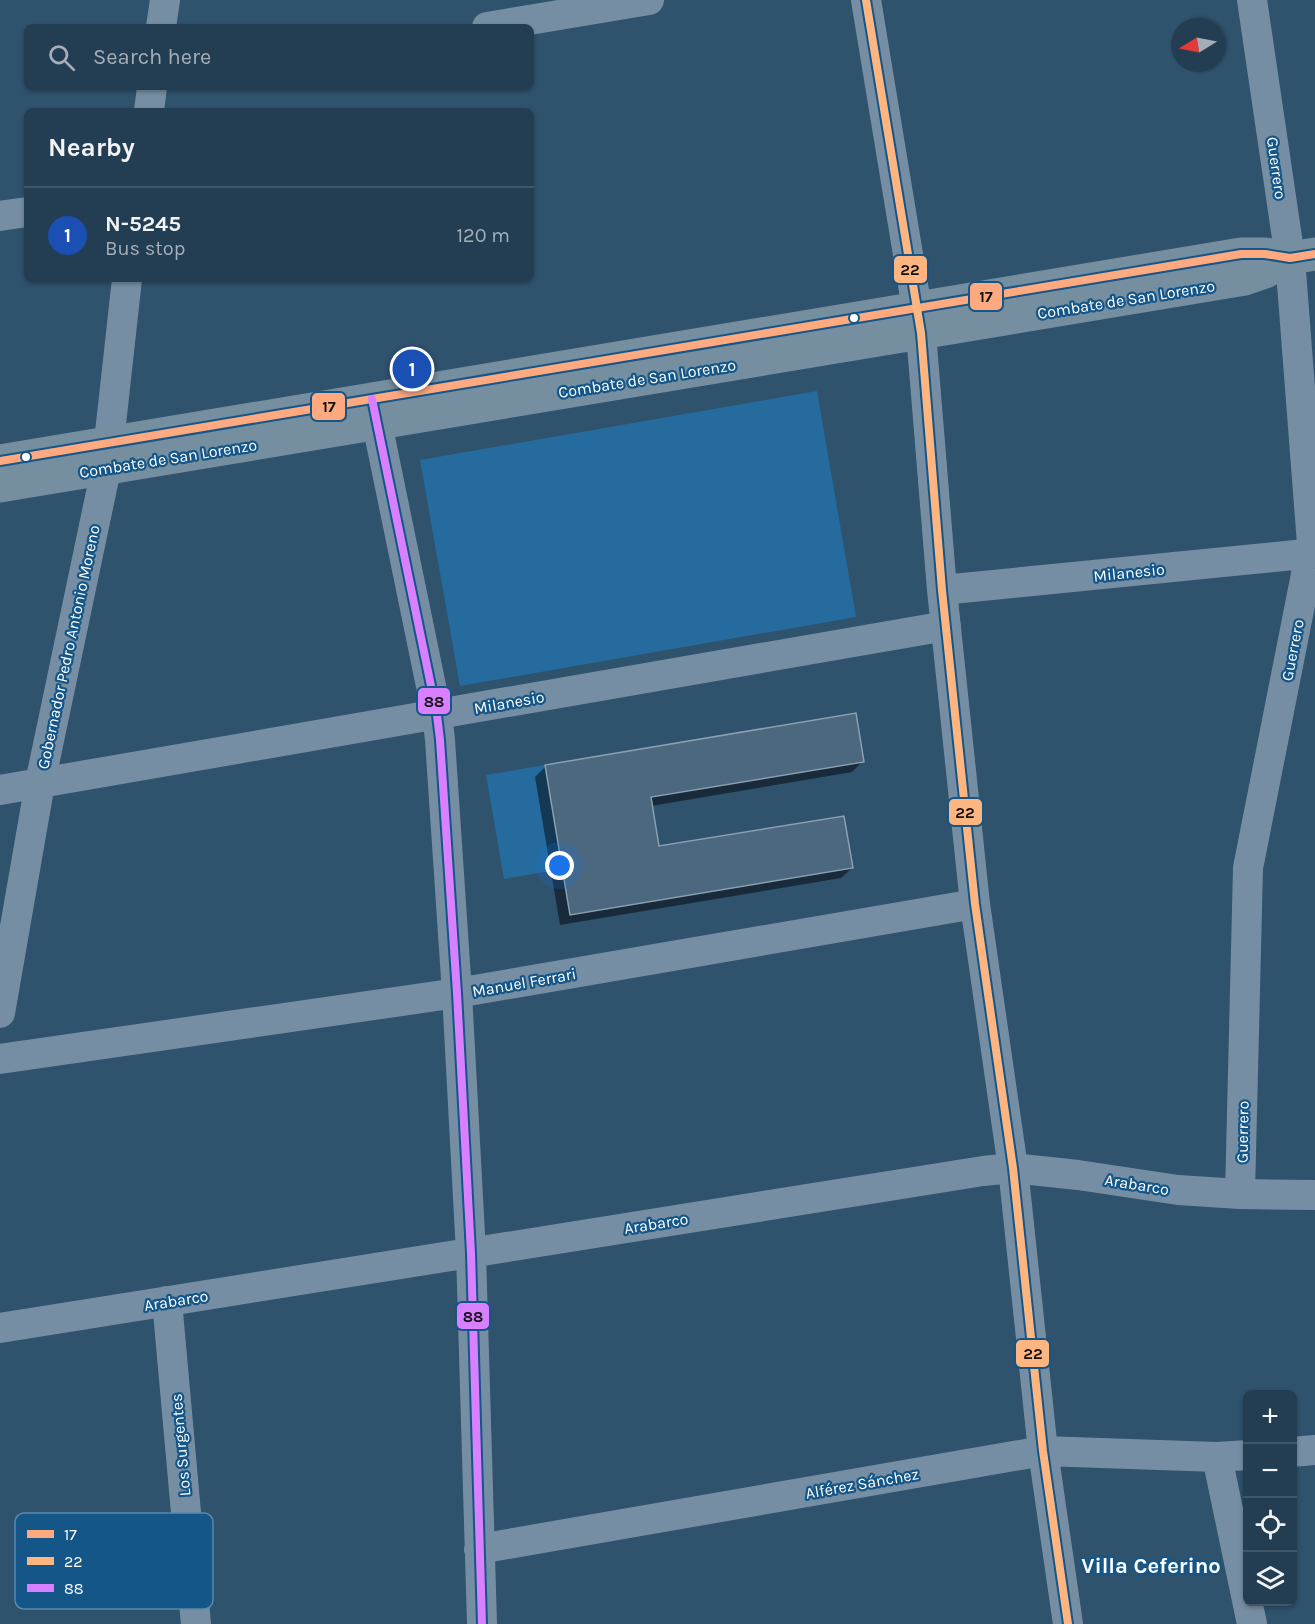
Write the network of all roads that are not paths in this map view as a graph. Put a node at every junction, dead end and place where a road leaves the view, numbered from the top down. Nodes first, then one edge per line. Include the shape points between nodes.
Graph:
1 (165, 0) edge
2 (649, 0) edge
3 (866, 0) edge
4 (1252, 0) edge
5 (161, 24) edge
6 (505, 24) edge
7 (152, 90) edge
8 (149, 108) edge
9 (24, 212) edge
10 (0, 216) edge
11 (1302, 256) edge
12 (128, 282) edge
13 (919, 321) junction
14 (374, 411) junction
15 (107, 456) junction
16 (0, 461) edge
17 (0, 486) edge
18 (1313, 553) edge
19 (942, 590) junction
20 (946, 626) junction
21 (437, 715) junction
22 (40, 783) junction
23 (0, 790) edge
24 (975, 904) junction
25 (457, 993) junction
26 (0, 1013) edge
27 (0, 1059) edge
28 (1013, 1168) junction
29 (1240, 1194) junction
30 (1315, 1195) edge
31 (471, 1253) junction
32 (167, 1302) junction
33 (0, 1328) edge
34 (1315, 1450) edge
35 (1043, 1451) junction
36 (1297, 1452) edge
37 (1243, 1455) edge
38 (1217, 1457) junction
39 (186, 1513) edge
40 (479, 1549) junction
41 (195, 1609) edge
42 (196, 1624) edge
43 (482, 1624) edge
44 (1068, 1624) edge
45 (1252, 1624) edge

1 - 5 street
2 - 6 street
3 - 13 street
4 - 11 street, Guerrero
7 - 8 street
9 - 10 street
11 - 13 main road, Combate de San Lorenzo via 1241,254
11 - 18 street, Guerrero
12 - 15 street, Gobernador Pedro Antonio Moreno
13 - 14 main road, Combate de San Lorenzo
13 - 19 street
14 - 15 main road, Combate de San Lorenzo
14 - 21 street
15 - 16 main road, Combate de San Lorenzo
15 - 17 main road, Combate de San Lorenzo
15 - 22 street, Gobernador Pedro Antonio Moreno
18 - 19 street, Milanesio
18 - 29 street, Guerrero via 1248,868
19 - 20 street
20 - 21 street, Milanesio
20 - 24 street
21 - 22 street, Milanesio
21 - 25 street
22 - 23 street, Milanesio
22 - 26 street, Gobernador Pedro Antonio Moreno
24 - 25 street, Manuel Ferrari
24 - 28 street
25 - 27 street, Manuel Ferrari
25 - 31 street
28 - 29 street, Arabarco via 1178,1190
28 - 31 street, Arabarco
28 - 35 street
29 - 30 street, Arabarco
31 - 32 street, Arabarco
31 - 40 street
32 - 33 street, Arabarco
32 - 39 street, Los Surgentes
34 - 36 street
35 - 38 street, Alférez Sánchez
35 - 40 street, Alférez Sánchez
35 - 44 street
37 - 38 street, Alférez Sánchez
38 - 45 street
40 - 43 street
41 - 42 street, Los Surgentes

